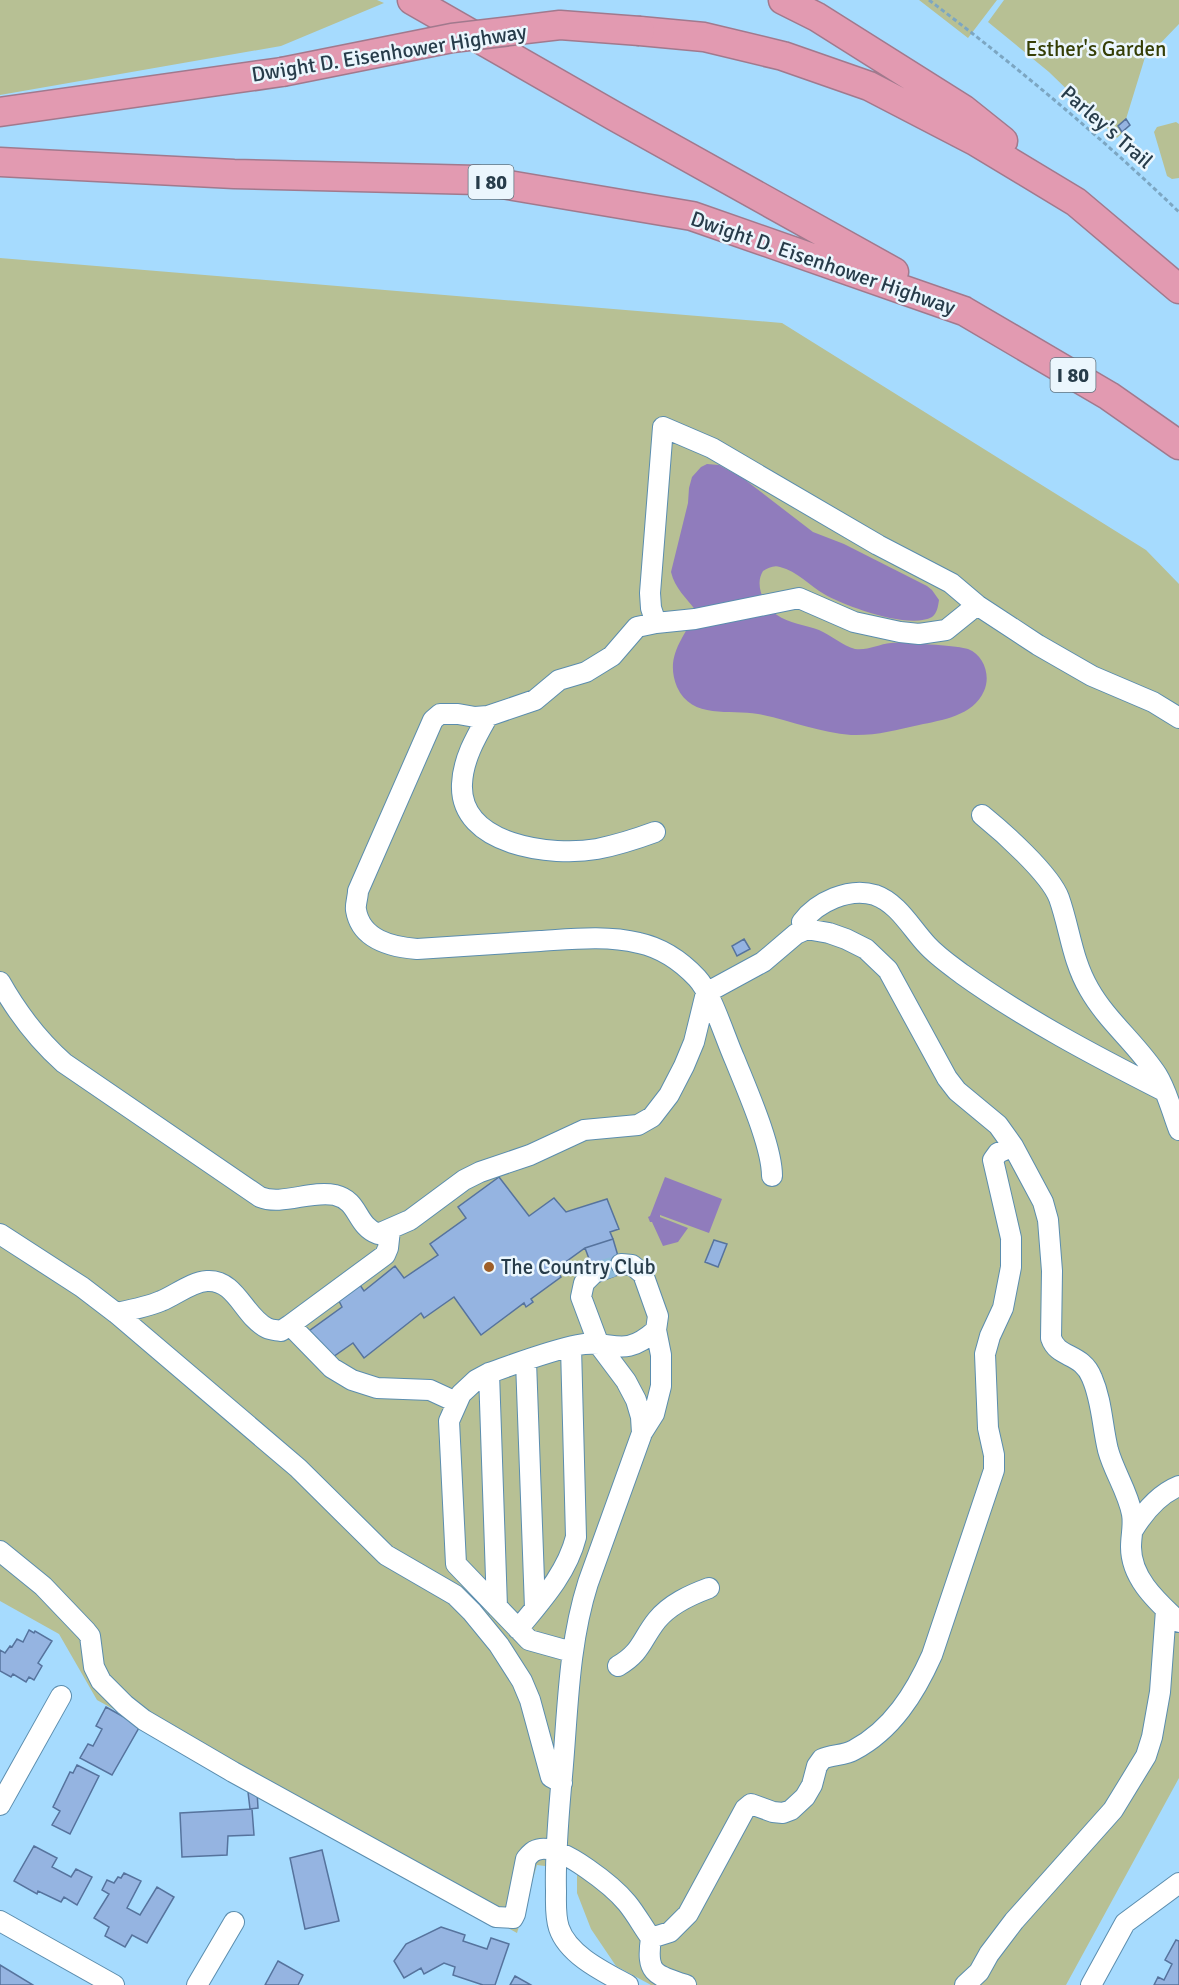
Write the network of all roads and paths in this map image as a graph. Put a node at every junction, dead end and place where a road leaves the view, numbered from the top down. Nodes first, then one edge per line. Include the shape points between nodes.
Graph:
1 (412, 0) edge
2 (783, 0) edge
3 (929, 0) edge
4 (0, 112) edge
5 (0, 162) edge
6 (1076, 202) junction
7 (1179, 212) edge
8 (1179, 289) edge
9 (964, 311) junction
10 (1179, 445) edge
11 (977, 605) junction
12 (656, 623) junction
13 (488, 716) junction
14 (1179, 718) edge
15 (982, 815) dead end
16 (655, 832) dead end
17 (805, 930) junction
18 (0, 982) edge
19 (706, 993) junction
20 (1164, 1091) junction
21 (1179, 1130) edge
22 (1013, 1146) junction
23 (772, 1176) dead end
24 (390, 1230) junction
25 (0, 1234) edge
26 (621, 1264) dead end
27 (594, 1273) dead end
28 (116, 1313) junction
29 (290, 1325) junction
30 (656, 1330) junction
31 (599, 1345) junction
32 (571, 1347) junction
33 (526, 1361) junction
34 (489, 1373) junction
35 (456, 1402) junction
36 (642, 1433) junction
37 (1179, 1486) edge
38 (1133, 1530) junction
39 (0, 1551) edge
40 (709, 1588) dead end
41 (496, 1607) junction
42 (535, 1608) junction
43 (1173, 1616) edge
44 (518, 1629) junction
45 (572, 1652) junction
46 (618, 1666) dead end
47 (60, 1696) dead end
48 (7, 1776) edge
49 (562, 1783) junction
50 (0, 1805) edge
51 (555, 1852) junction
52 (1179, 1883) edge
53 (0, 1921) edge
54 (234, 1922) dead end
55 (651, 1938) junction
56 (114, 1985) edge
57 (198, 1985) edge
58 (628, 1985) edge
59 (686, 1985) edge
60 (965, 1985) edge
61 (1091, 1985) edge

1 - 9 highway
2 - 6 highway via 817,17 963,109
3 - 7 path, Parley's Trail via 1118,153
4 - 6 highway, Dwight D. Eisenhower Highway, bridge via 282,72 452,38 560,25 640,31 704,38 783,56 869,86 975,141
5 - 9 highway, Dwight D. Eisenhower Highway / I 80 via 234,174 478,180 692,216
6 - 8 highway, Dwight D. Eisenhower Highway
9 - 10 highway, Dwight D. Eisenhower Highway / I 80 via 1109,396
11 - 12 street via 946,630 919,634 854,622 800,598
11 - 12 street via 951,583 712,448 663,427 650,593
11 - 14 street via 1092,676 1153,702
12 - 13 street via 637,627 612,656 586,672 559,680 535,700
13 - 16 street via 465,765 462,785 464,802 472,818 488,831 505,840 548,851 596,849
13 - 19 street via 440,714 433,720 358,891 356,910 363,928 379,940 417,949 582,939 639,942 673,957 698,979
15 - 20 street via 1052,886 1076,965 1089,991 1157,1075
17 - 19 street via 763,962
17 - 20 street via 802,922 806,916 827,901 854,893 876,896 896,908 930,947 989,992
17 - 22 street via 846,939 877,958 888,970 947,1078 998,1125
18 - 24 street via 23,1021 64,1063 260,1197 275,1200 321,1193 336,1196 353,1204 369,1230 378,1234
19 - 23 street via 771,1157
19 - 24 street via 684,1066 652,1117 638,1125 584,1130 480,1172
20 - 21 street
22 - 38 street via 1043,1202 1048,1220 1051,1338 1054,1347 1084,1364 1091,1375 1102,1410 1108,1451 1128,1500
22 - 55 street via 993,1160 1011,1238 1011,1267 1003,1308 985,1354 994,1470 923,1676 884,1729 851,1752 822,1759 805,1797 791,1810 783,1814 751,1804 745,1809 720,1860 680,1925
24 - 29 street via 385,1255
25 - 28 street
26 - 30 street via 632,1264 643,1275 658,1316
27 - 31 street via 584,1283 581,1297
28 - 29 street via 162,1301 207,1281 224,1285 267,1328 280,1331
28 - 49 street via 298,1468 386,1555 455,1594 499,1645 522,1681 550,1777
29 - 35 street via 332,1368 352,1380 377,1388 430,1390
30 - 31 street via 630,1346
30 - 36 street via 661,1386 654,1414
31 - 32 street
31 - 36 street via 636,1400
32 - 33 street
32 - 42 street via 576,1537 556,1582
33 - 34 street
33 - 42 street
34 - 35 street via 468,1386
34 - 41 street
35 - 41 street via 448,1429 456,1564
36 - 45 street via 588,1583
37 - 38 street via 1143,1512
38 - 43 street via 1134,1566 1145,1587
39 - 51 street via 43,1586 86,1630 101,1681 144,1720 496,1917 513,1918 531,1852 542,1848
40 - 46 street via 667,1611 632,1658
41 - 44 street
42 - 44 street
43 - 60 street via 1146,1756 1113,1810 1014,1921 979,1972
44 - 45 street via 529,1640
45 - 49 street
47 - 48 street
48 - 50 street
49 - 51 street
51 - 55 street via 605,1882 627,1902
51 - 58 street via 559,1929 579,1954
52 - 61 street via 1125,1923
53 - 56 street
54 - 57 street
55 - 59 street via 651,1967 661,1976

